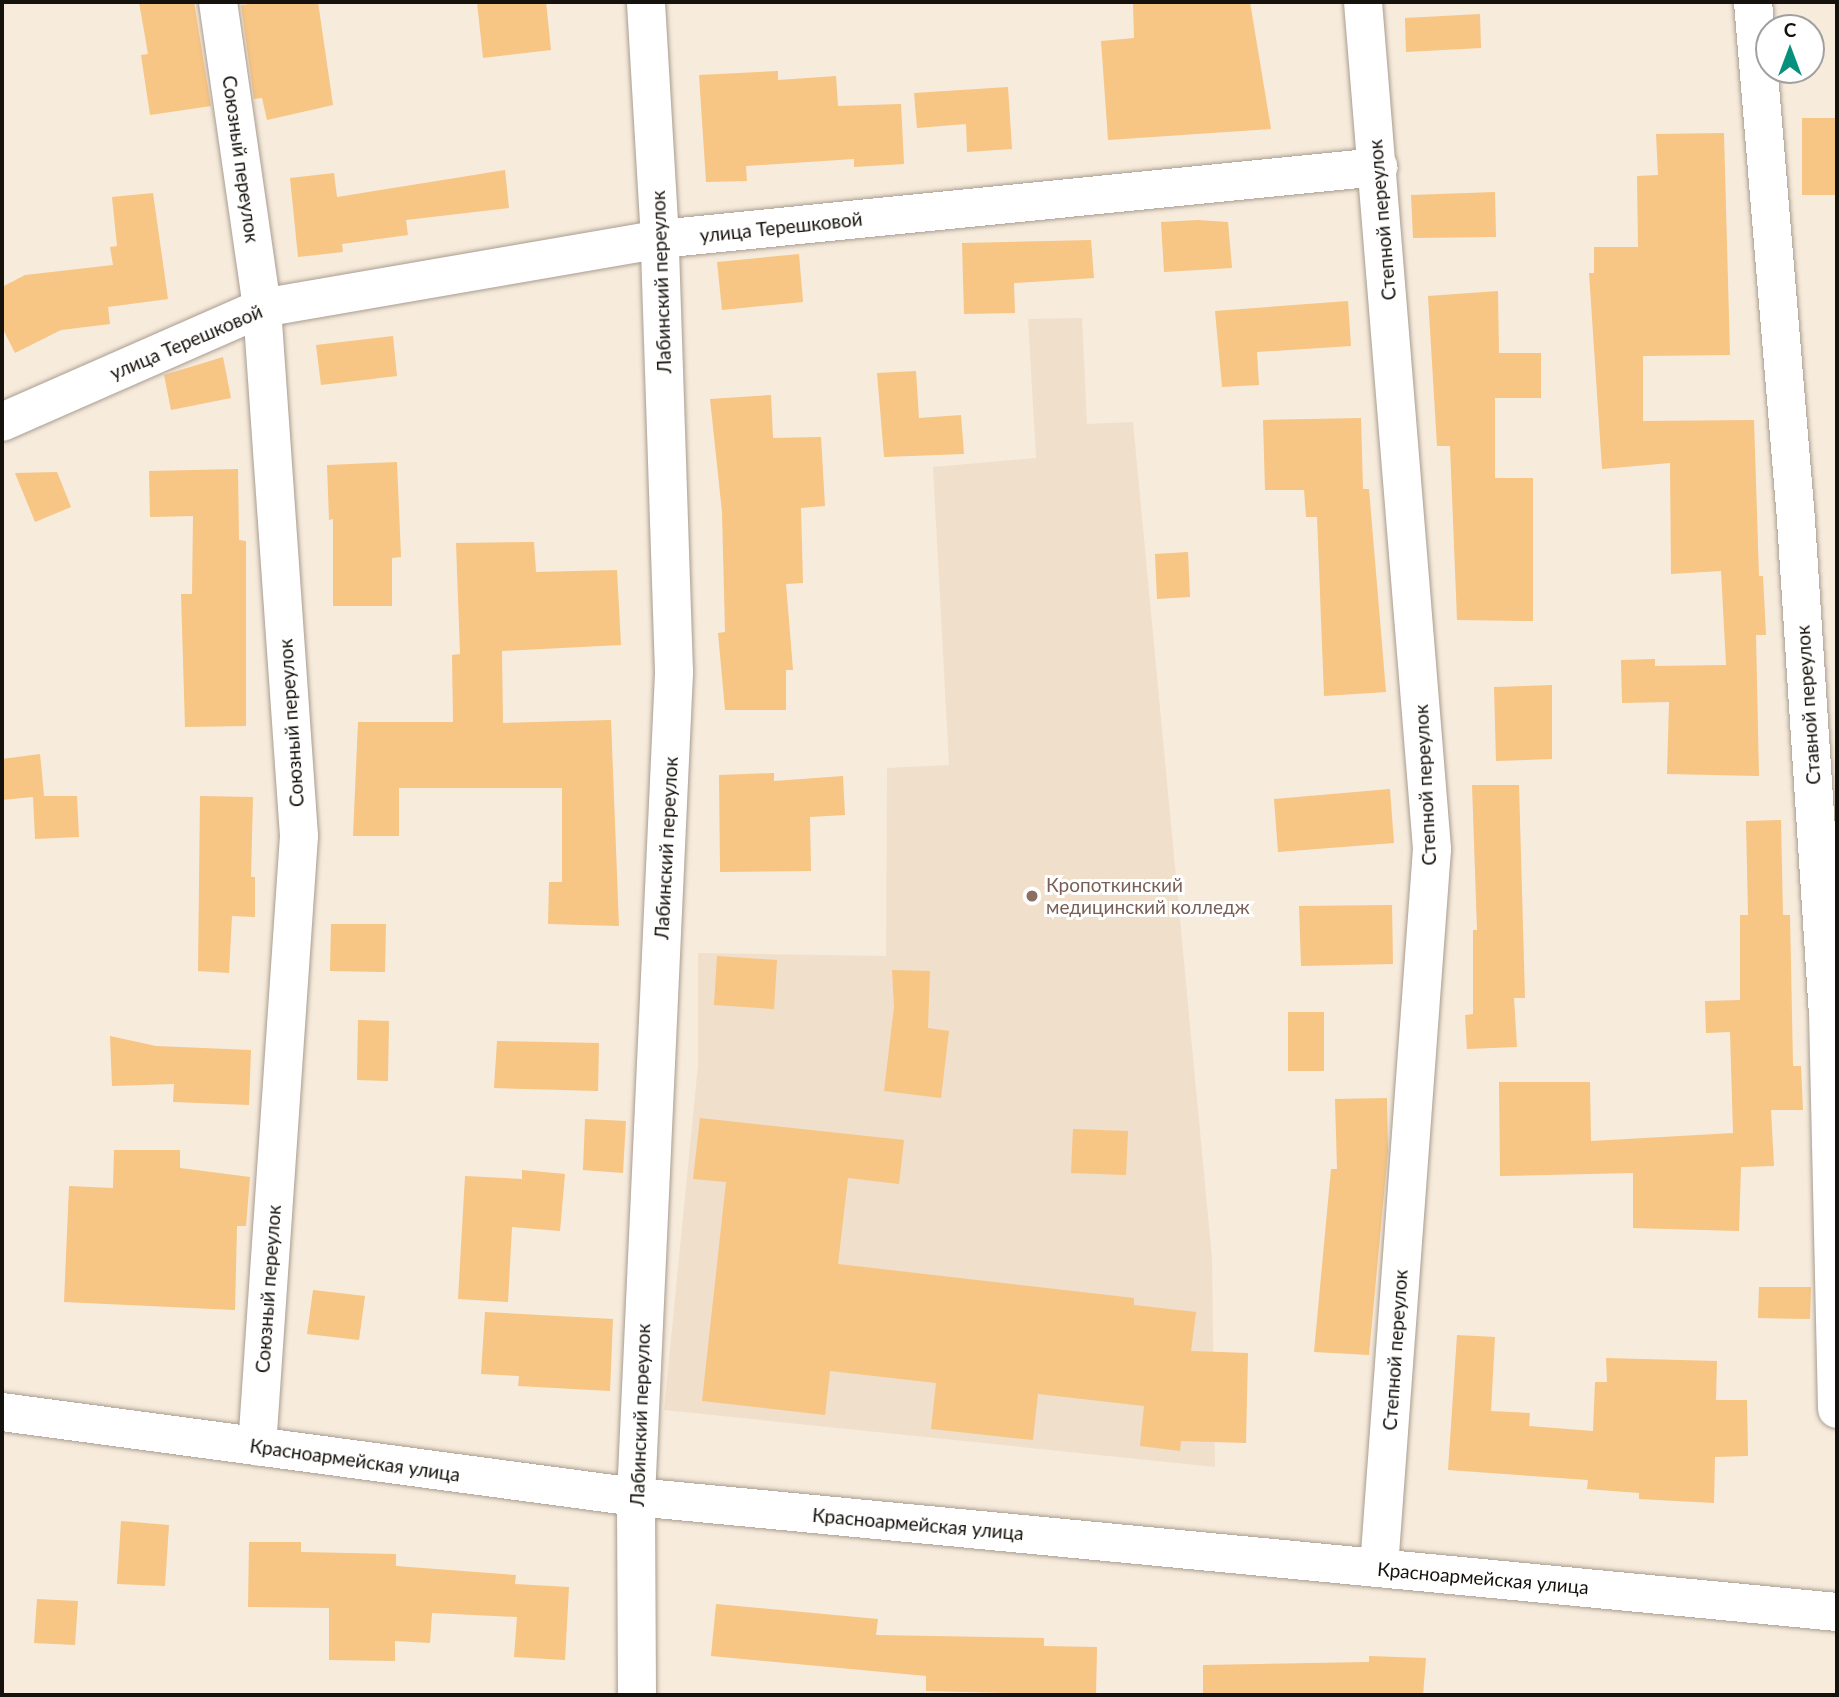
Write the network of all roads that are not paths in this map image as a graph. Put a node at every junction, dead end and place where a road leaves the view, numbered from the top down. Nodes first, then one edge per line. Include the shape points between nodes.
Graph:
1 (218, 2) edge
2 (646, 2) edge
3 (1363, 2) edge
4 (1754, 2) edge
5 (1378, 167) junction
6 (660, 239) junction
7 (262, 308) junction
8 (2, 422) edge
9 (1837, 1409) edge
10 (2, 1412) edge
11 (257, 1447) junction
12 (636, 1497) junction
13 (1379, 1568) junction
14 (1837, 1612) edge
15 (637, 1695) edge

1 - 7 street, Союзный переулок
2 - 6 street, Лабинский переулок
3 - 5 street, Степной переулок
4 - 9 street, Ставной переулок via 1796,520 1828,1011
5 - 6 street, улица Терешковой
5 - 13 street, Степной переулок via 1432,849
6 - 7 street, улица Терешковой
6 - 12 street, Лабинский переулок via 674,672
7 - 8 street, улица Терешковой
7 - 11 street, Союзный переулок via 299,836
10 - 11 street, Красноармейская улица
11 - 12 street, Красноармейская улица
12 - 13 street, Красноармейская улица
12 - 15 street, Лабинский переулок
13 - 14 street, Красноармейская улица

